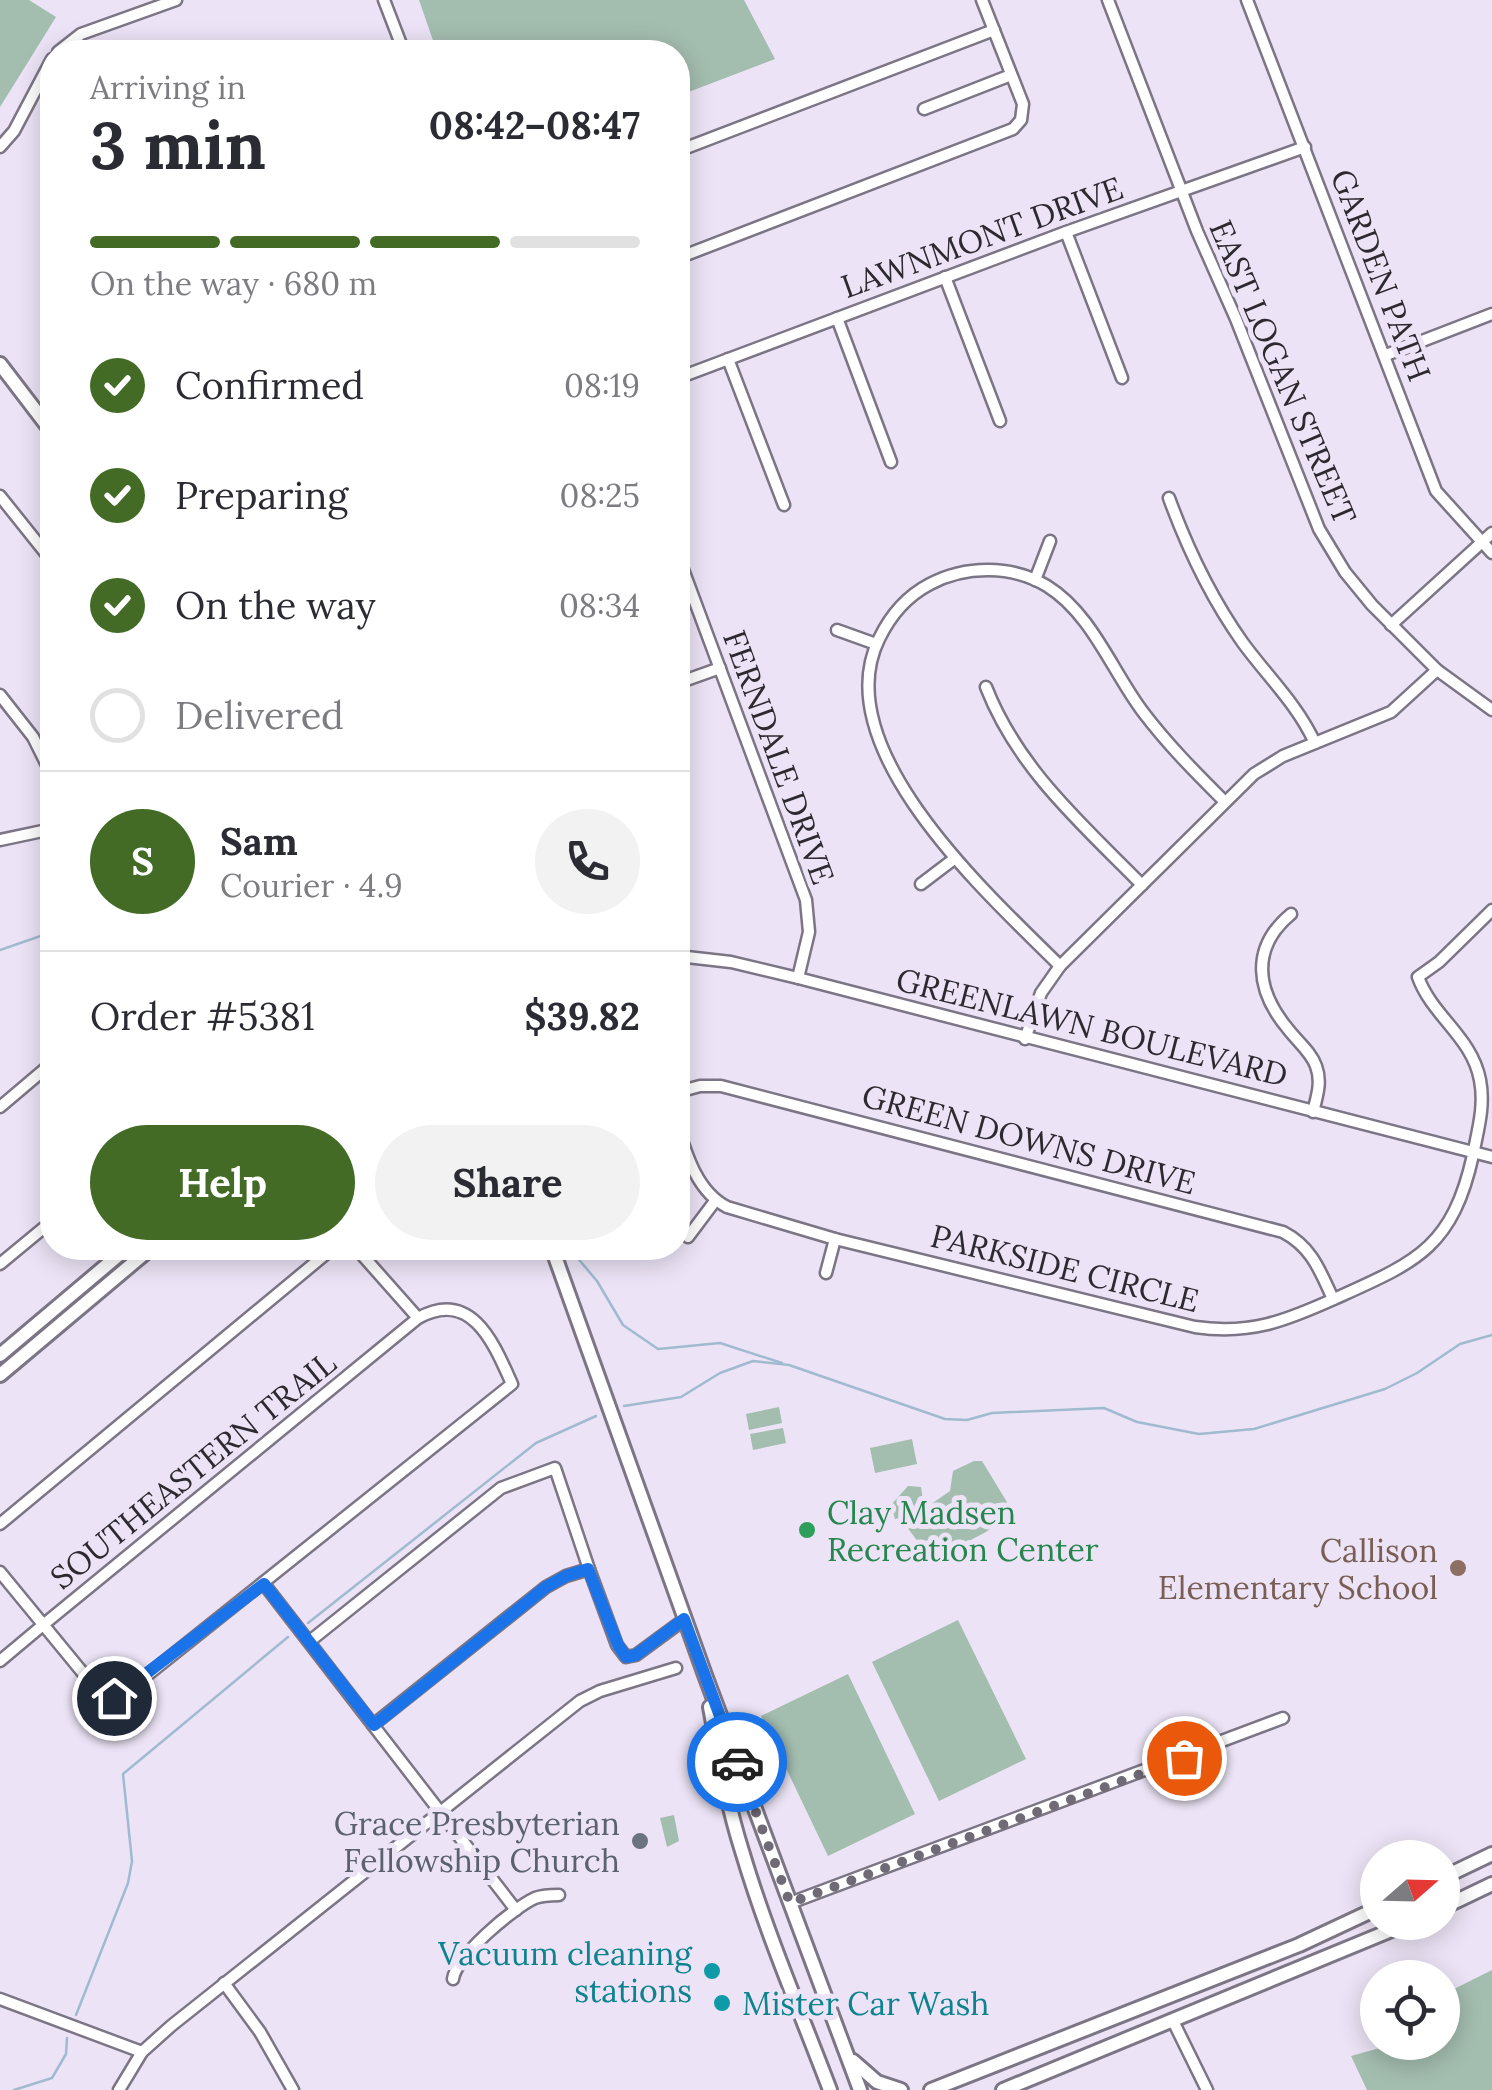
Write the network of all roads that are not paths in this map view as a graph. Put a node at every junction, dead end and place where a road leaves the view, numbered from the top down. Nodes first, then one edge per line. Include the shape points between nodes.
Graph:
1 (176, 0) edge
2 (384, 0) edge
3 (982, 0) edge
4 (1108, 0) edge
5 (1247, 0) edge
6 (994, 30) junction
7 (73, 40) edge
8 (399, 40) edge
9 (1012, 75) junction
10 (40, 82) edge
11 (924, 109) dead end
12 (690, 146) edge
13 (0, 148) edge
14 (1305, 148) junction
15 (1181, 191) junction
16 (1066, 232) junction
17 (690, 253) edge
18 (945, 277) junction
19 (1492, 314) edge
20 (836, 318) junction
21 (1386, 355) junction
22 (728, 359) junction
23 (0, 364) edge
24 (690, 373) edge
25 (1122, 378) dead end
26 (40, 416) edge
27 (1000, 421) dead end
28 (891, 462) dead end
29 (0, 496) edge
30 (1168, 498) dead end
31 (784, 505) dead end
32 (1492, 533) edge
33 (1050, 541) dead end
34 (1482, 543) junction
35 (40, 546) edge
36 (1492, 553) edge
37 (1035, 580) junction
38 (690, 588) edge
39 (1391, 625) junction
40 (837, 630) dead end
41 (876, 644) junction
42 (720, 668) junction
43 (1437, 670) junction
44 (690, 679) edge
45 (986, 687) dead end
46 (0, 695) edge
47 (1492, 710) edge
48 (1315, 743) junction
49 (40, 752) edge
50 (1225, 802) junction
51 (40, 831) edge
52 (0, 840) edge
53 (954, 859) junction
54 (921, 884) dead end
55 (1142, 885) junction
56 (1492, 910) edge
57 (1290, 914) dead end
58 (690, 957) edge
59 (1060, 966) junction
60 (798, 978) junction
61 (1026, 1038) junction
62 (40, 1072) edge
63 (690, 1089) edge
64 (0, 1107) edge
65 (1313, 1112) junction
66 (1473, 1153) junction
67 (1492, 1157) edge
68 (690, 1161) edge
69 (716, 1201) junction
70 (40, 1231) edge
71 (690, 1234) edge
72 (835, 1239) junction
73 (113, 1260) edge
74 (138, 1260) edge
75 (319, 1260) edge
76 (367, 1260) edge
77 (556, 1260) edge
78 (0, 1264) edge
79 (826, 1274) dead end
80 (1333, 1299) junction
81 (418, 1318) junction
82 (0, 1354) edge
83 (0, 1375) edge
84 (0, 1524) edge
85 (588, 1569) junction
86 (0, 1572) edge
87 (264, 1584) junction
88 (684, 1619) junction
89 (43, 1625) junction
90 (310, 1641) junction
91 (0, 1661) edge
92 (676, 1668) dead end
93 (704, 1676) junction
94 (1283, 1718) dead end
95 (374, 1725) junction
96 (441, 1812) junction
97 (1492, 1854) edge
98 (1460, 1869) edge
99 (1492, 1884) edge
100 (559, 1895) dead end
101 (1460, 1899) edge
102 (790, 1903) junction
103 (516, 1910) junction
104 (1360, 1916) edge
105 (1368, 1940) edge
106 (453, 1980) dead end
107 (224, 1983) junction
108 (0, 2000) edge
109 (1174, 2022) junction
110 (142, 2052) junction
111 (846, 2053) junction
112 (829, 2089) edge
113 (119, 2090) edge
114 (293, 2090) edge
115 (860, 2090) edge
116 (901, 2090) edge
117 (931, 2090) edge
118 (1003, 2090) edge
119 (1206, 2090) edge

1 - 7 street
2 - 8 street
3 - 6 street
4 - 15 street, EAST LOGAN STREET
5 - 14 street, GARDEN PATH
6 - 9 street
6 - 12 street
9 - 11 street
9 - 17 street via 1023,104 1021,120 1006,133
10 - 13 street
14 - 15 street, LAWNMONT DRIVE
14 - 21 street, GARDEN PATH
15 - 16 street, LAWNMONT DRIVE
15 - 39 street, EAST LOGAN STREET via 1318,529
16 - 18 street, LAWNMONT DRIVE
16 - 25 street
18 - 20 street, LAWNMONT DRIVE
18 - 27 street
19 - 21 street
20 - 22 street, LAWNMONT DRIVE
20 - 28 street
21 - 34 street, GARDEN PATH via 1436,491
22 - 24 street, LAWNMONT DRIVE
22 - 31 street
23 - 26 main road
29 - 35 street
30 - 48 street via 1220,608
32 - 34 street
33 - 37 street
34 - 36 street, GARDEN PATH
34 - 39 street
37 - 41 street via 995,570 941,580 905,601
37 - 50 street via 1075,609 1142,711
38 - 42 street, FERNDALE DRIVE
39 - 43 street, EAST LOGAN STREET
40 - 41 street
41 - 53 street via 868,691 876,730 916,806
42 - 44 street
42 - 60 street, FERNDALE DRIVE via 806,900 809,932
43 - 47 street, EAST LOGAN STREET
43 - 48 street via 1391,712
45 - 55 street via 1034,773
46 - 49 street
48 - 50 street via 1268,764
50 - 55 street
51 - 52 street
53 - 54 street
53 - 59 street
55 - 59 street
56 - 66 street, PARKSIDE CIRCLE via 1418,978 1475,1062 1482,1104
57 - 65 street via 1260,959 1272,1006 1315,1063 1319,1088
58 - 60 street, GREENLAWN BOULEVARD
59 - 61 street via 1034,1007
60 - 61 street, GREENLAWN BOULEVARD
61 - 65 street, GREENLAWN BOULEVARD
62 - 64 street
63 - 80 street, GREEN DOWNS DRIVE via 720,1086 1283,1232 1313,1256
65 - 66 street, GREENLAWN BOULEVARD
66 - 67 street, GREENLAWN BOULEVARD
66 - 80 street, PARKSIDE CIRCLE via 1458,1206 1435,1241 1394,1272
68 - 69 street
69 - 71 street
69 - 72 street, PARKSIDE CIRCLE
70 - 78 street
72 - 79 street
72 - 80 street, PARKSIDE CIRCLE via 1212,1330 1258,1328
73 - 82 main road
74 - 83 main road
75 - 84 street
76 - 81 street
77 - 88 main road
81 - 87 street via 448,1309 473,1319 512,1384
81 - 89 street, SOUTHEASTERN TRAIL
85 - 88 street via 626,1657
85 - 90 street via 555,1468 500,1488
85 - 95 street via 546,1587
86 - 89 street
87 - 89 street via 114,1698 101,1695
87 - 90 street
88 - 93 main road
89 - 91 street, SOUTHEASTERN TRAIL
90 - 95 street
92 - 96 street via 580,1701
93 - 102 main road
93 - 112 main road via 740,1847
94 - 102 street
95 - 96 street
96 - 103 street
96 - 107 street
97 - 98 main road
99 - 101 main road
100 - 103 street via 535,1898
102 - 111 main road
103 - 106 street via 462,1957
104 - 117 main road
105 - 109 main road
107 - 110 street
107 - 114 street
108 - 110 street
109 - 118 main road
109 - 119 street
110 - 113 street
111 - 115 main road
111 - 116 main road via 877,2082

